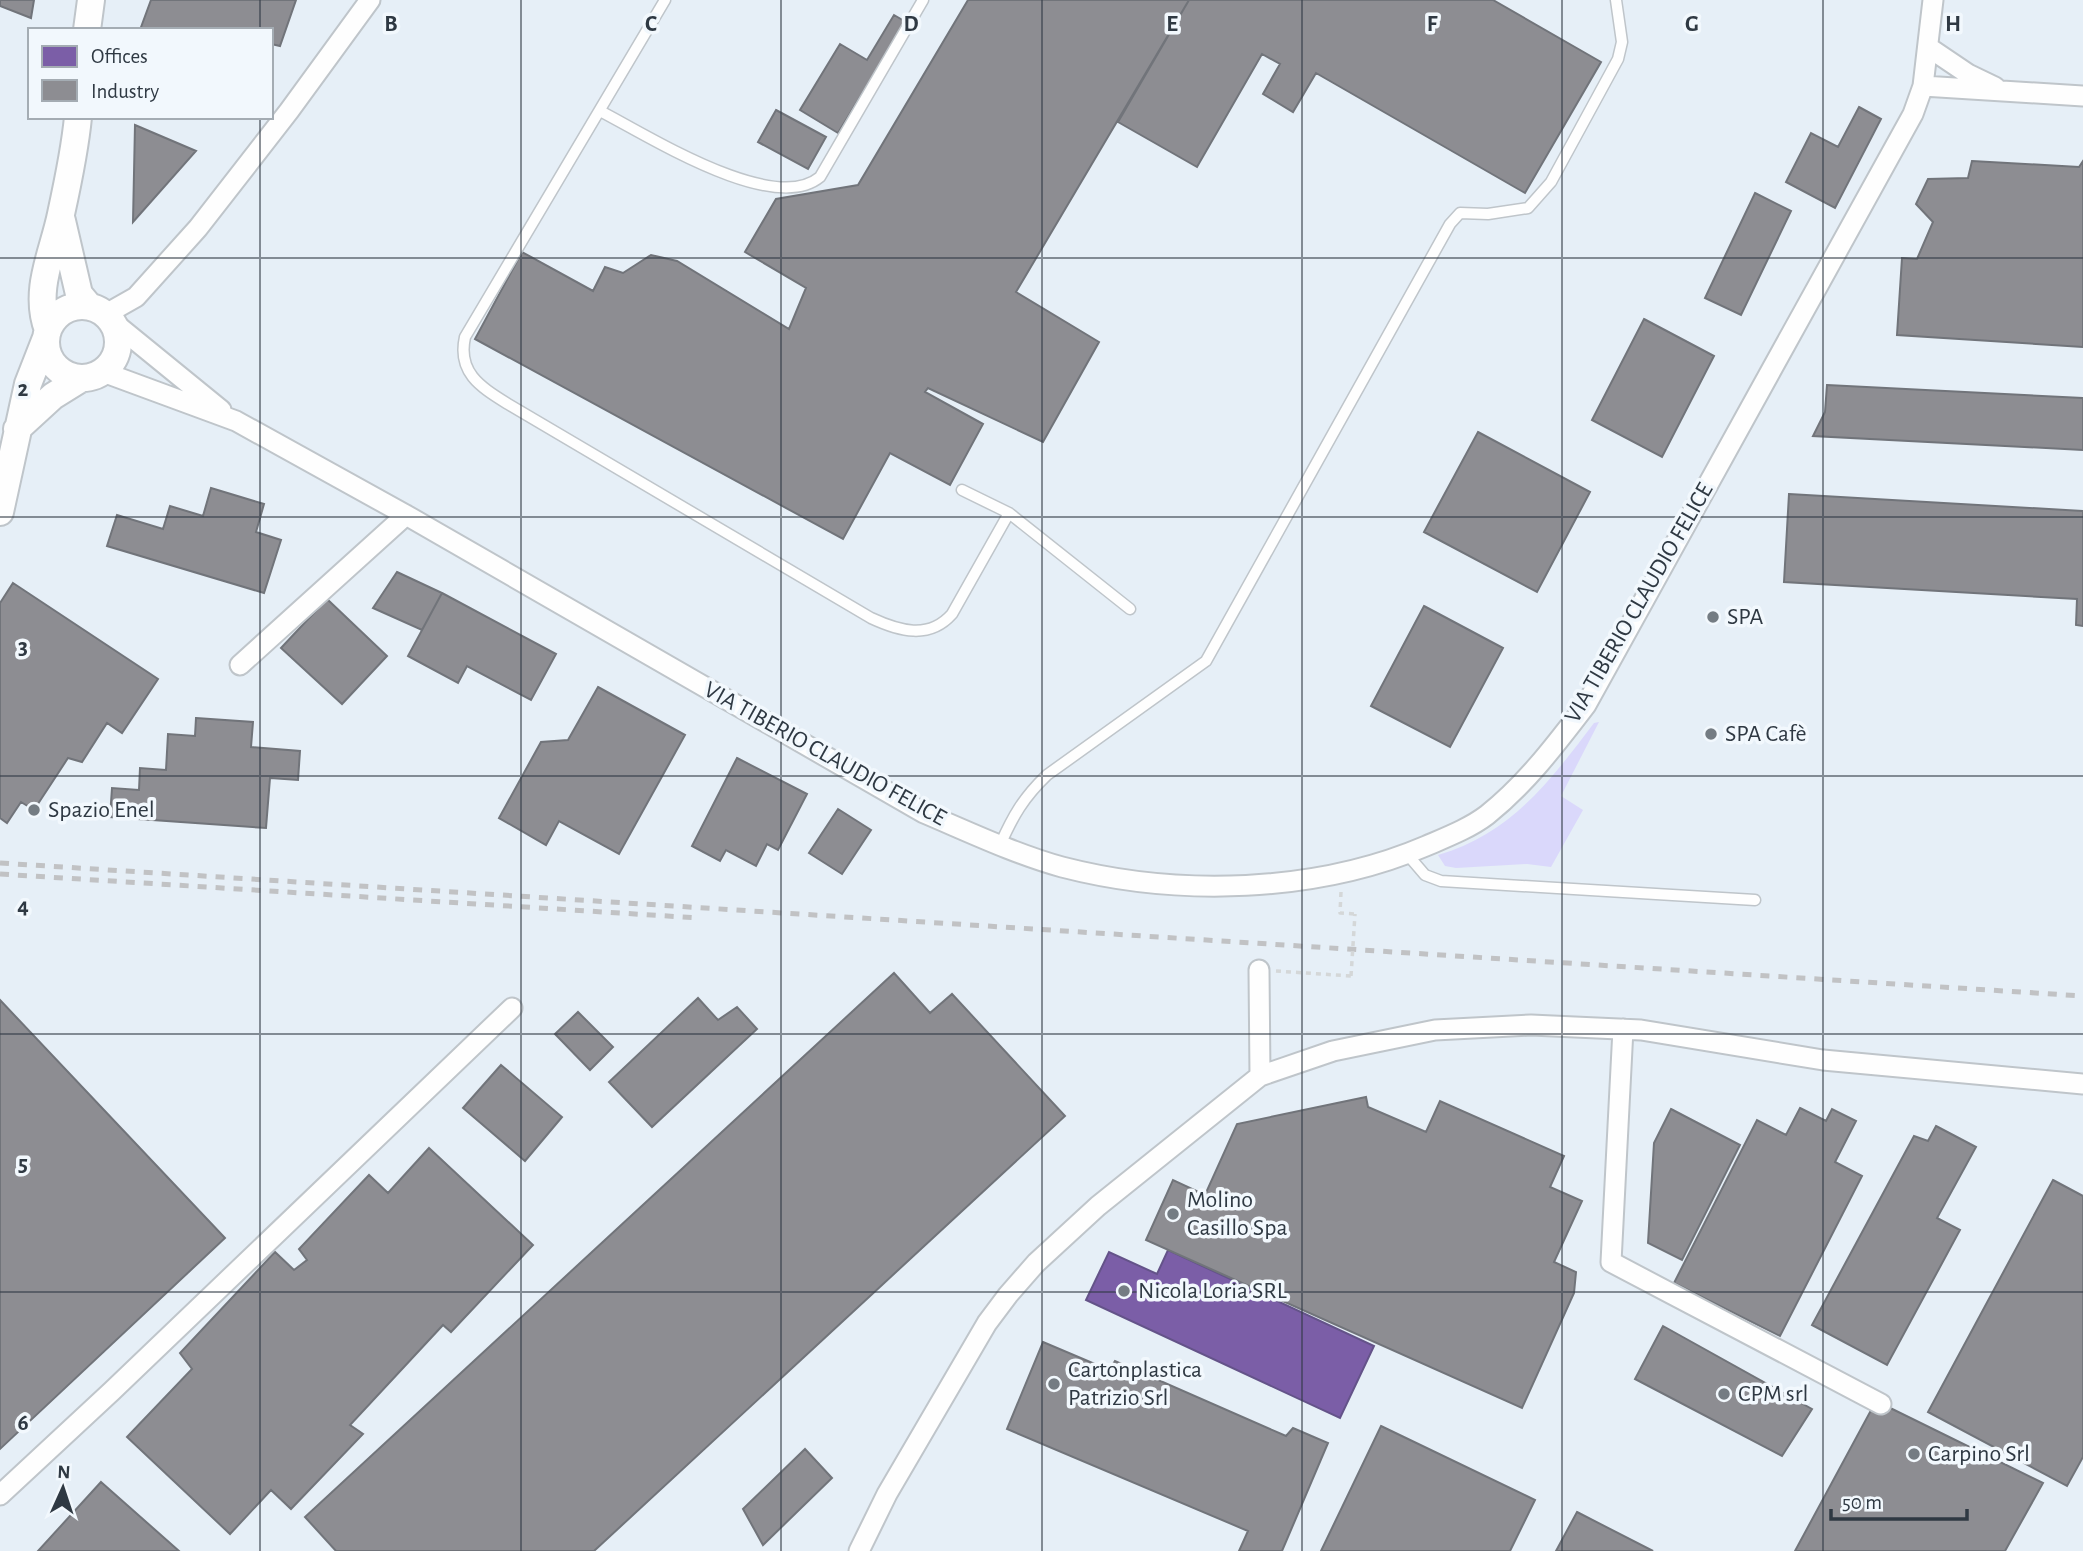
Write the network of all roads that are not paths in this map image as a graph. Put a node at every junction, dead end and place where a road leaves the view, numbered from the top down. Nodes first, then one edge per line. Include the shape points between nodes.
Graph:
1 (90, 0) edge
2 (370, 0) edge
3 (665, 0) edge
4 (923, 0) edge
5 (1616, 0) edge
6 (1933, 0) edge
7 (87, 28) edge
8 (1928, 47) junction
9 (1923, 86) junction
10 (2002, 91) junction
11 (2083, 96) edge
12 (600, 111) junction
13 (78, 119) edge
14 (61, 216) junction
15 (103, 314) junction
16 (47, 334) junction
17 (92, 375) junction
18 (236, 421) junction
19 (17, 429) junction
20 (5, 466) edge
21 (962, 490) dead end
22 (0, 512) edge
23 (1009, 513) junction
24 (406, 515) junction
25 (1130, 609) dead end
26 (240, 665) dead end
27 (999, 845) junction
28 (1407, 854) junction
29 (1755, 900) dead end
30 (1259, 970) road end
31 (512, 1008) dead end
32 (1623, 1029) junction
33 (1260, 1076) junction
34 (2083, 1084) edge
35 (1881, 1404) dead end
36 (0, 1495) edge
37 (859, 1551) edge

1 - 7 main road
2 - 15 street via 198,228 136,297
3 - 12 lane
4 - 12 lane via 812,184 777,188 722,174
5 - 27 lane via 1622,42 1618,59 1551,182 1528,208 1460,213 1450,224 1206,661 1047,775 1016,810
6 - 8 street, VIA TIBERIO CLAUDIO FELICE
8 - 9 street, VIA TIBERIO CLAUDIO FELICE
8 - 10 street
9 - 10 street
9 - 28 street, VIA TIBERIO CLAUDIO FELICE via 1913,114 1586,705 1544,760 1485,816
10 - 11 street
12 - 23 lane via 466,337 463,357 474,380 870,618 904,631 939,626 952,614
13 - 14 main road
14 - 15 main road via 79,294
14 - 16 main road via 41,292
15 - 16 main road via 73,306 52,322
15 - 17 main road via 118,332 117,354 111,365
15 - 18 street
16 - 17 main road via 47,350 59,370 70,376
16 - 19 main road
17 - 18 street
17 - 19 main road via 53,396
18 - 24 street, VIA TIBERIO CLAUDIO FELICE
19 - 20 main road
20 - 22 main road
21 - 23 lane
23 - 25 lane
24 - 26 street
24 - 27 street, VIA TIBERIO CLAUDIO FELICE via 924,813
27 - 28 street, VIA TIBERIO CLAUDIO FELICE via 1061,867 1192,885 1312,880
28 - 29 lane via 1425,875 1441,881
30 - 33 street
31 - 36 street
32 - 33 street via 1531,1025 1435,1030 1333,1051
32 - 34 street via 1823,1060
32 - 35 street via 1611,1262
33 - 37 street via 1098,1206 1007,1295 887,1494

